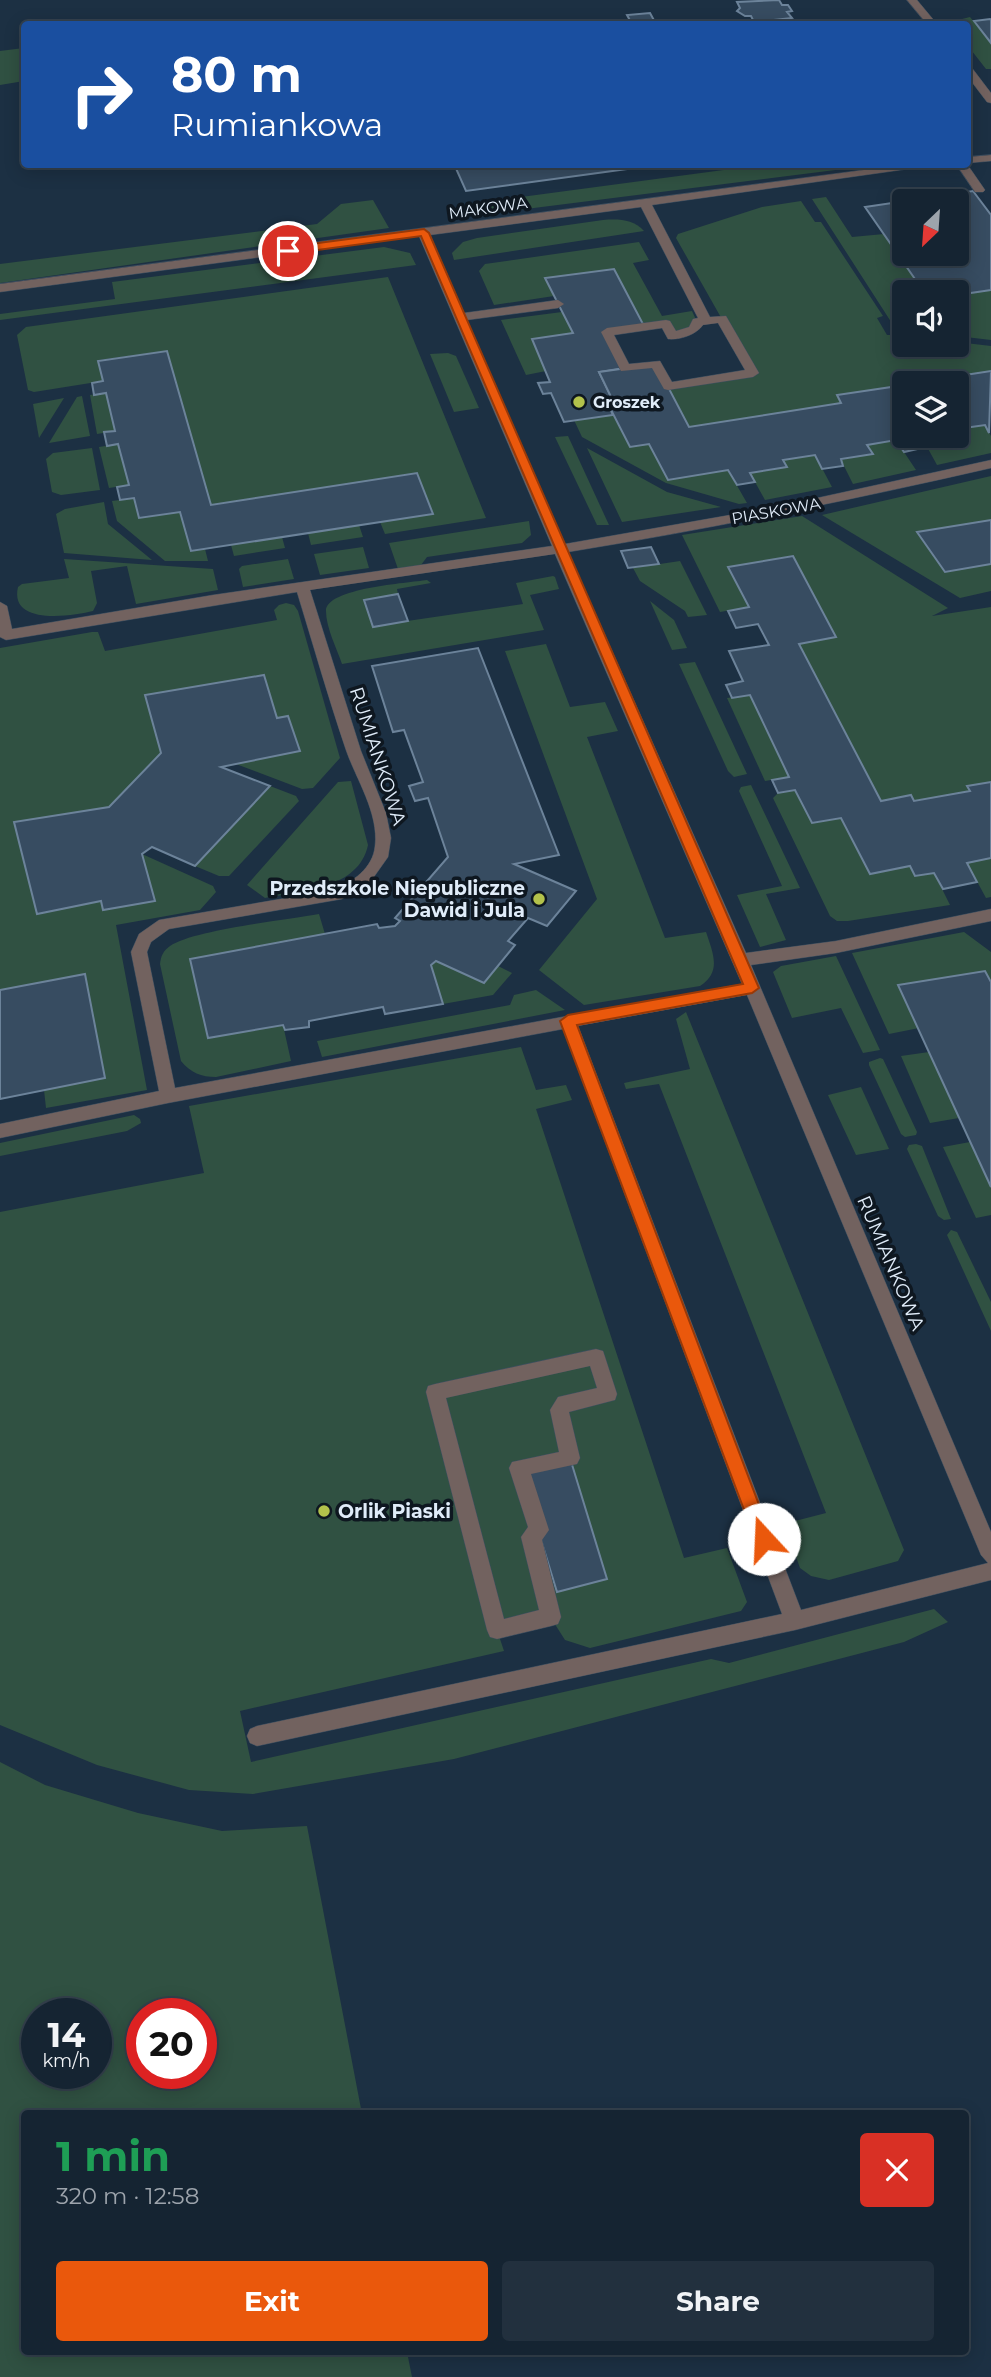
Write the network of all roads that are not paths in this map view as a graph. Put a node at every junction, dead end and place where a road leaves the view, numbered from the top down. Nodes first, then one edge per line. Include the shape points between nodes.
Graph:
1 (912, 0) edge
2 (930, 21) edge
3 (971, 74) edge
4 (991, 100) edge
5 (991, 158) edge
6 (971, 160) edge
7 (909, 168) edge
8 (964, 168) edge
9 (979, 191) dead end
10 (645, 203) junction
11 (424, 233) junction
12 (0, 288) edge
13 (558, 304) dead end
14 (461, 317) junction
15 (706, 321) junction
16 (991, 464) edge
17 (560, 549) junction
18 (302, 587) junction
19 (0, 606) edge
20 (3, 635) edge
21 (991, 915) edge
22 (741, 960) junction
23 (752, 988) junction
24 (568, 1021) junction
25 (168, 1096) junction
26 (0, 1131) edge
27 (991, 1555) edge
28 (991, 1571) edge
29 (795, 1621) junction
30 (524, 1622) joint
31 (257, 1736) dead end

1 - 2 street
3 - 4 street
5 - 6 street
7 - 10 street, MAKOWA
8 - 9 street
10 - 11 street, MAKOWA
10 - 15 street
11 - 12 street, MAKOWA
11 - 14 street, RUMIANKOWA
13 - 14 street
14 - 17 street, RUMIANKOWA
15 - 15 street via 697,321 694,330 672,336 666,324 607,332 625,368 656,364 668,386 753,373 722,319
16 - 17 street, PIASKOWA via 800,508
17 - 18 street, PIASKOWA
17 - 22 street, RUMIANKOWA
18 - 20 street, PIASKOWA
18 - 25 street, RUMIANKOWA via 383,829 383,848 360,884 336,895 164,924 145,938 139,952
19 - 20 street
21 - 22 street via 836,947
22 - 23 street, RUMIANKOWA
23 - 24 street
23 - 27 street, RUMIANKOWA
24 - 25 street
24 - 29 street
25 - 26 street
28 - 29 street
29 - 31 street
30 - 30 street via 497,1630 435,1392 596,1357 608,1394 565,1403 559,1410 570,1458 519,1468 538,1530 531,1537 551,1618

